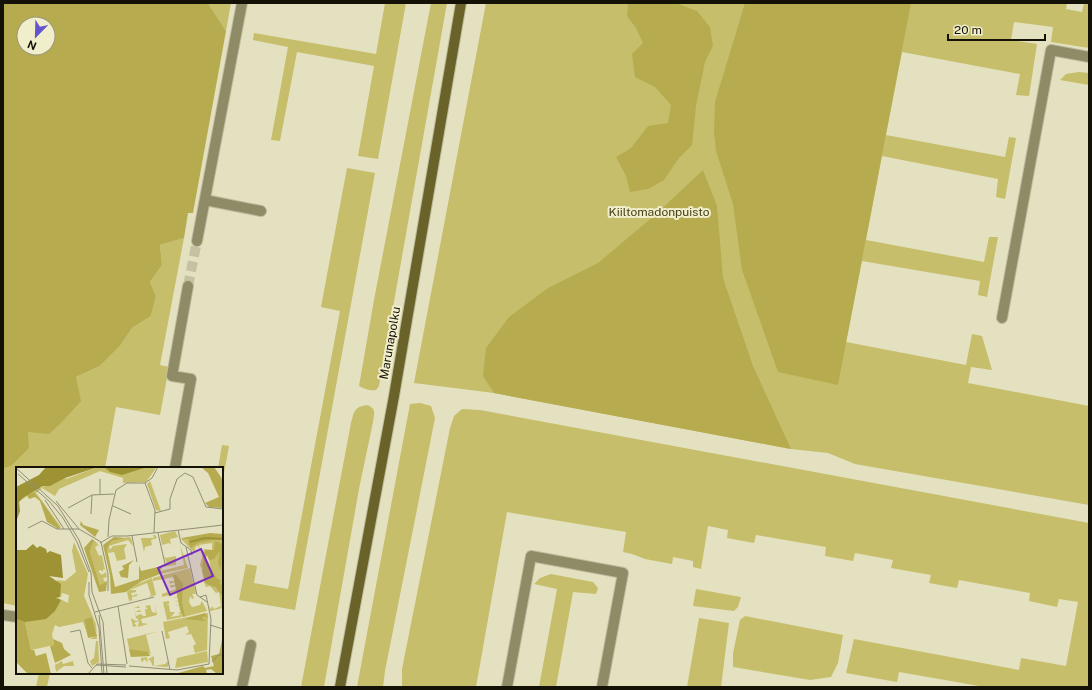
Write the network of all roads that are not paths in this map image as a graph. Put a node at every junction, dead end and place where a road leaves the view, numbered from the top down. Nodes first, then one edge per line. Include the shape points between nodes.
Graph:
1 (242, 3) edge
2 (461, 3) edge
3 (1089, 57) edge
4 (205, 200) junction
5 (259, 207) dead end
6 (197, 241) tunnel mouth
7 (188, 286) tunnel mouth
8 (1002, 318) dead end
9 (175, 467) edge
10 (3, 615) edge
11 (16, 617) edge
12 (250, 645) dead end
13 (242, 687) edge
14 (340, 687) edge
15 (507, 687) edge
16 (602, 687) edge

1 - 4 street
2 - 14 street, Marunapolku via 395,388
3 - 8 street via 1051,50
4 - 5 street
4 - 6 street
7 - 9 street via 172,376 191,378
10 - 11 street
12 - 13 street
15 - 16 street via 530,556 623,572

